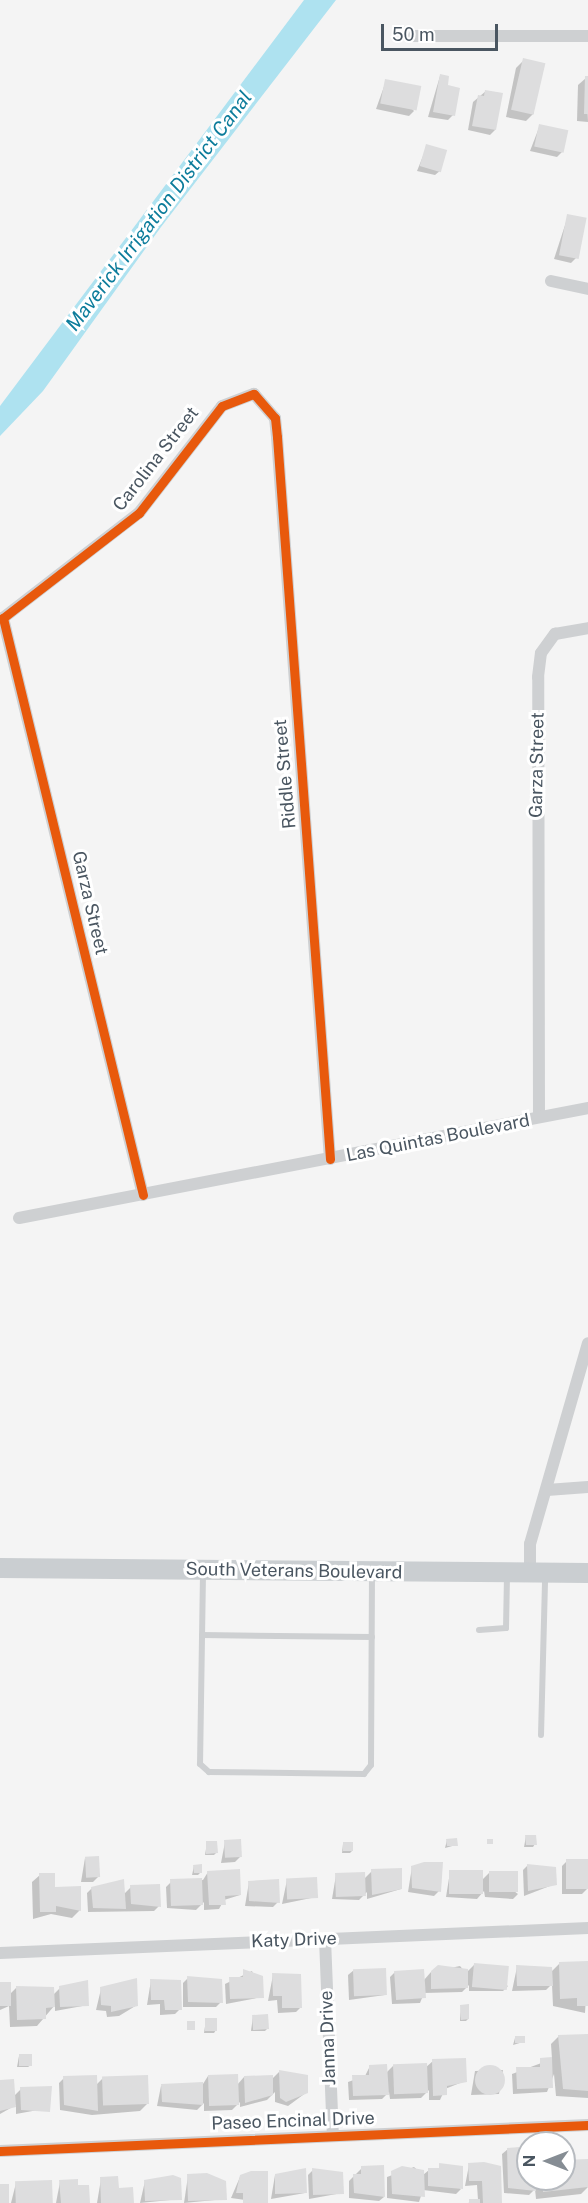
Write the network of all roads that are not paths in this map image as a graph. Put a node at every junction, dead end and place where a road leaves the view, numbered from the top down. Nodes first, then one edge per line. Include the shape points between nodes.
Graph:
1 (414, 36) dead end
2 (588, 36) edge
3 (551, 281) dead end
4 (588, 289) edge
5 (254, 394) joint
6 (3, 618) joint
7 (588, 628) edge
8 (588, 1108) edge
9 (539, 1118) junction
10 (330, 1159) junction
11 (142, 1195) junction
12 (19, 1218) dead end
13 (588, 1343) edge
14 (588, 1487) edge
15 (547, 1490) junction
16 (0, 1568) edge
17 (203, 1570) junction
18 (372, 1572) junction
19 (507, 1573) junction
20 (537, 1573) junction
21 (588, 1573) edge
22 (479, 1630) dead end
23 (202, 1635) junction
24 (372, 1637) junction
25 (541, 1735) dead end
26 (588, 1928) edge
27 (325, 1939) junction
28 (0, 1953) edge
29 (588, 2125) edge
30 (333, 2136) junction
31 (0, 2151) edge

1 - 2 street
3 - 4 street
5 - 6 street, Carolina Street via 222,406 139,513
5 - 10 street, Riddle Street via 275,418 277,437
6 - 11 street, Garza Street
7 - 9 street, Garza Street via 555,634 541,652 538,677
8 - 9 street, Las Quintas Boulevard
9 - 10 street, Las Quintas Boulevard
10 - 11 street, Las Quintas Boulevard
11 - 12 street, Las Quintas Boulevard
13 - 15 street
14 - 15 street
15 - 20 street via 530,1544
16 - 17 main road, South Veterans Boulevard
17 - 18 main road, South Veterans Boulevard
17 - 23 lane
18 - 19 main road, South Veterans Boulevard
18 - 24 lane
19 - 20 main road, South Veterans Boulevard
19 - 22 lane via 506,1628
20 - 21 main road, South Veterans Boulevard
20 - 25 lane
23 - 24 lane
23 - 24 lane via 200,1764 208,1772 364,1774 371,1765
26 - 27 street, Katy Drive
27 - 28 street, Katy Drive
27 - 30 street, Janna Drive
29 - 30 street, Paseo Encinal Drive
30 - 31 street, Paseo Encinal Drive

